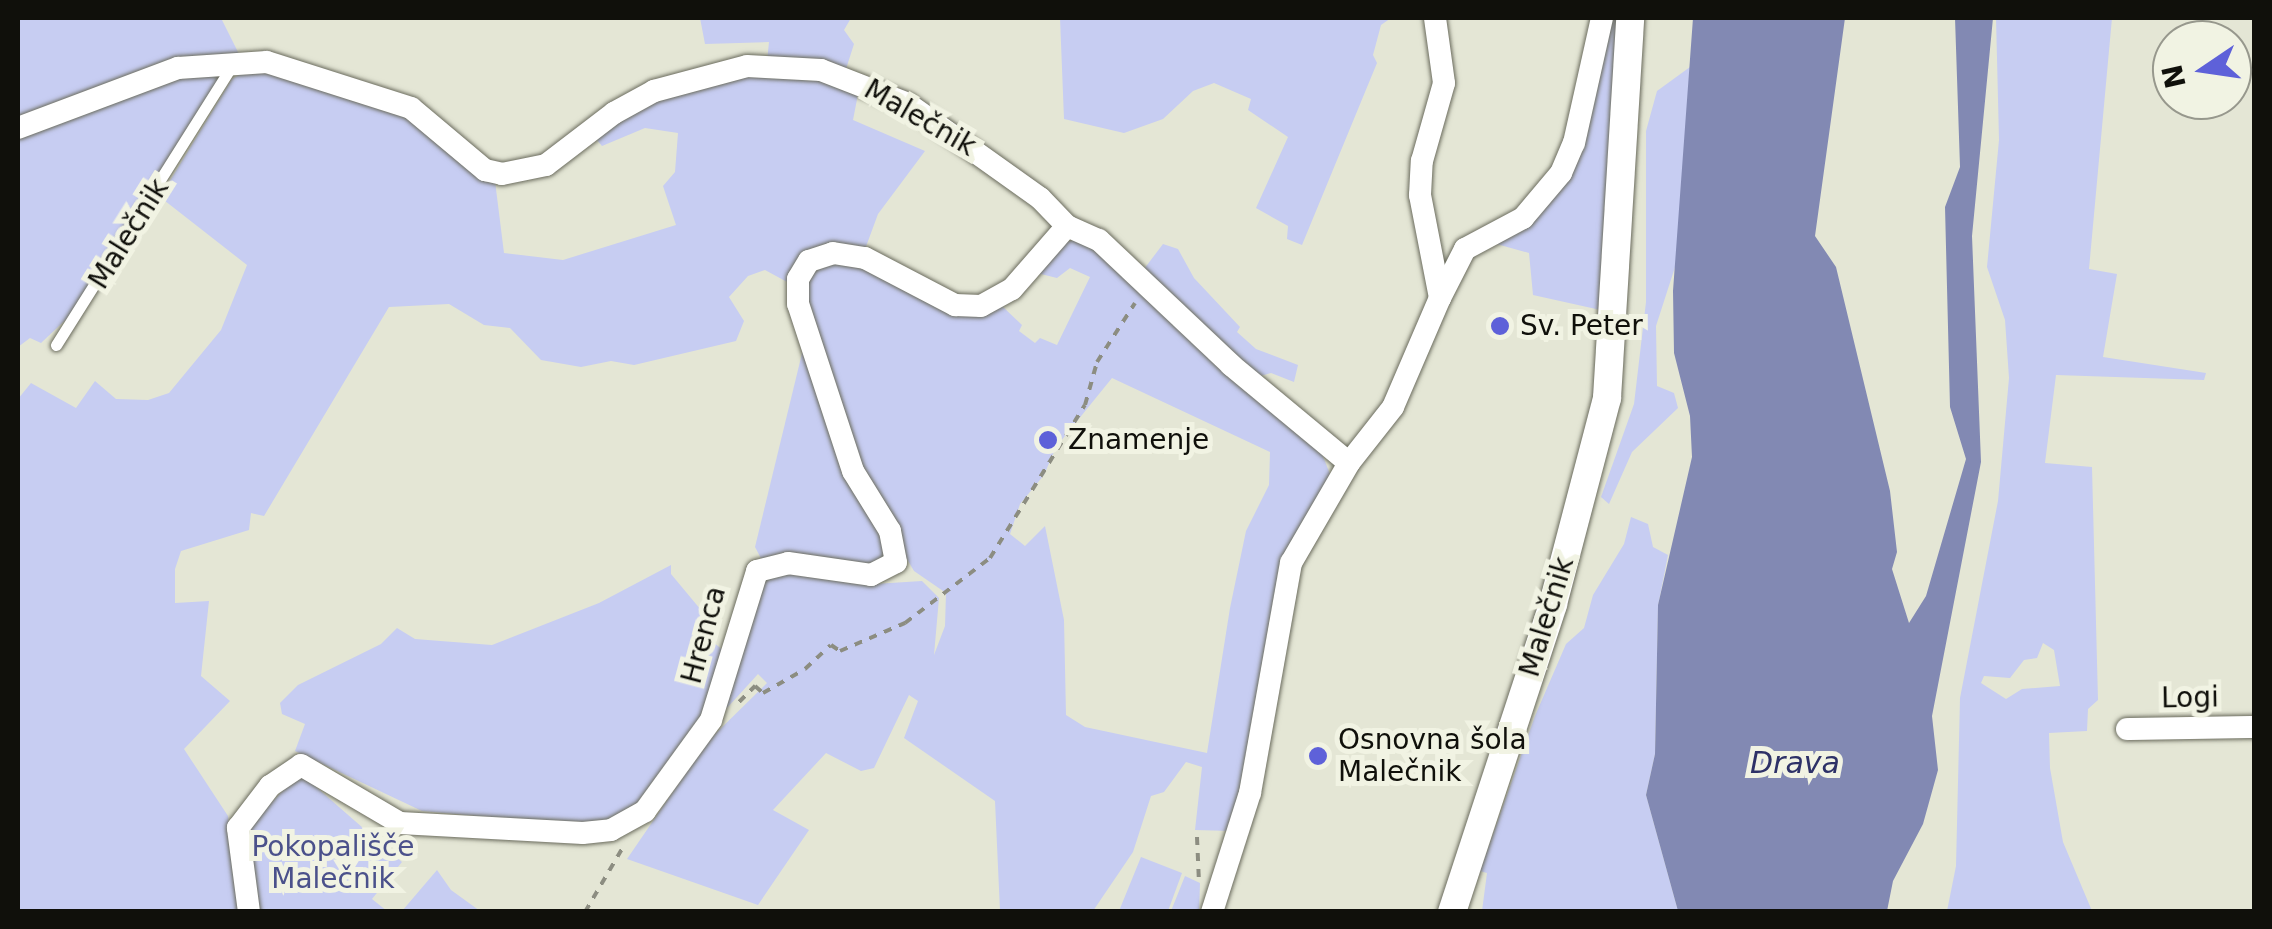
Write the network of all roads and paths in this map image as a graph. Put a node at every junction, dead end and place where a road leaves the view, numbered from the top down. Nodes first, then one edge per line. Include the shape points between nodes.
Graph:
1 (1435, 18) edge
2 (1602, 18) edge
3 (1630, 18) edge
4 (235, 60) junction
5 (18, 128) edge
6 (1067, 226) junction
7 (1145, 288) junction
8 (1440, 298) junction
9 (56, 345) dead end
10 (1348, 463) junction
11 (755, 686) dead end
12 (2254, 727) edge
13 (2127, 729) dead end
14 (636, 817) junction
15 (249, 912) edge
16 (430, 912) edge
17 (454, 912) edge
18 (585, 912) edge
19 (1212, 912) edge
20 (1452, 912) edge

1 - 8 street via 1444,83 1422,161 1420,195
2 - 8 street via 1561,173 1522,218 1465,249
3 - 20 street, Malečnik via 1607,398 1553,604
4 - 5 street via 178,68
4 - 6 street, Malečnik via 267,62 411,108 485,170 502,174 546,165 614,113 690,80 747,66 821,70 908,104 1040,198
4 - 9 lane, Malečnik
6 - 7 street, Malečnik via 1098,240
6 - 14 street, Hrenca via 1012,289 981,306 955,305 866,258 833,252 809,261 798,278 798,304 853,471 896,544 896,562 871,576 788,564 757,572 711,720 692,753
7 - 10 street, Malečnik
7 - 11 path via 1097,362 1085,405 990,558 905,622 840,651 831,646 763,693
8 - 10 street via 1393,407
10 - 19 street via 1292,563 1250,792
12 - 13 street, Logi
14 - 15 street via 583,833 400,824 301,765 270,786 238,828
14 - 18 path
16 - 17 path

